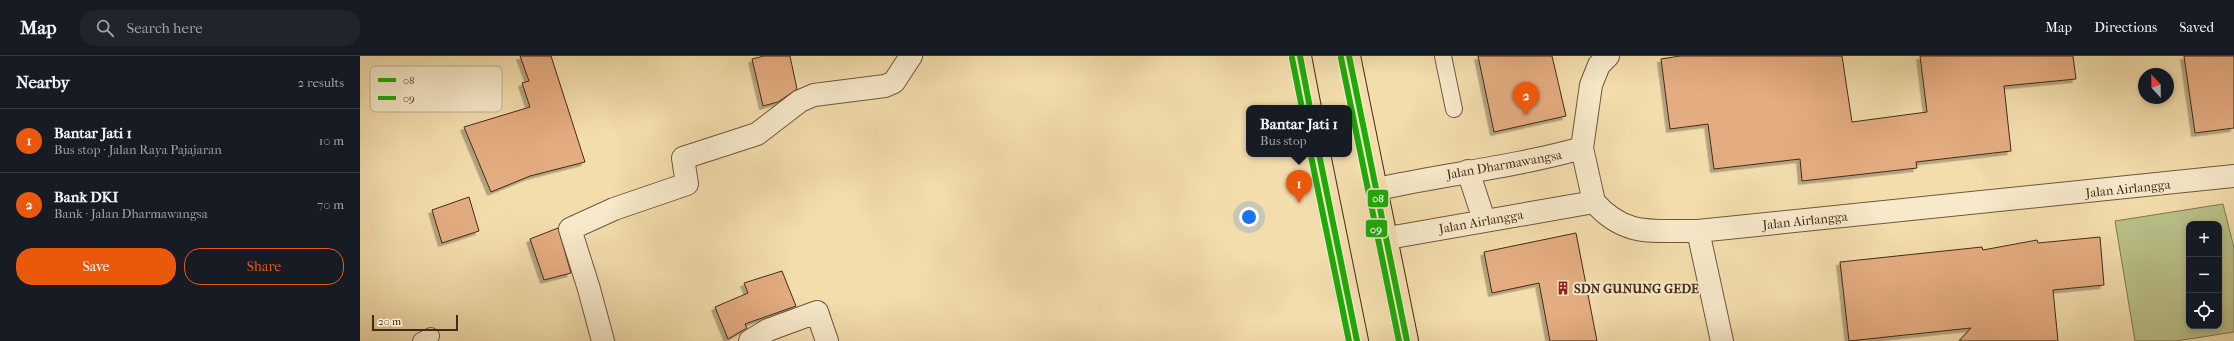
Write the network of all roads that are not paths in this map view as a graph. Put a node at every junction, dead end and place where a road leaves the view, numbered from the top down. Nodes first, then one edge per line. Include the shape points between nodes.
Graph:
1 (911, 56) edge
2 (1300, 56) edge
3 (1349, 56) edge
4 (1443, 56) edge
5 (1608, 56) edge
6 (1309, 105) edge
7 (1454, 109) dead end
8 (1582, 148) junction
9 (1320, 157) edge
10 (1468, 171) junction
11 (2234, 176) edge
12 (1377, 189) junction
13 (1594, 202) junction
14 (1484, 220) junction
15 (1698, 231) junction
16 (1388, 238) junction
17 (602, 341) edge
18 (750, 341) edge
19 (827, 341) edge
20 (1357, 341) edge
21 (1407, 341) edge
22 (1722, 341) edge

1 - 17 street via 894,82 885,86 814,95 800,101 757,134 683,158 687,184 614,209 570,229
2 - 6 highway
3 - 12 highway
4 - 7 lane
5 - 8 street via 1599,65 1591,85
8 - 10 street, Jalan Dharmawangsa via 1539,160
8 - 13 street
9 - 20 highway
10 - 12 street, Jalan Dharmawangsa
10 - 14 street
11 - 15 street, Jalan Airlangga
12 - 16 highway
13 - 14 street, Jalan Airlangga
13 - 15 street, Jalan Airlangga via 1616,223 1631,229
14 - 16 street, Jalan Airlangga
15 - 22 street
16 - 21 highway
18 - 19 street via 768,330 817,312

